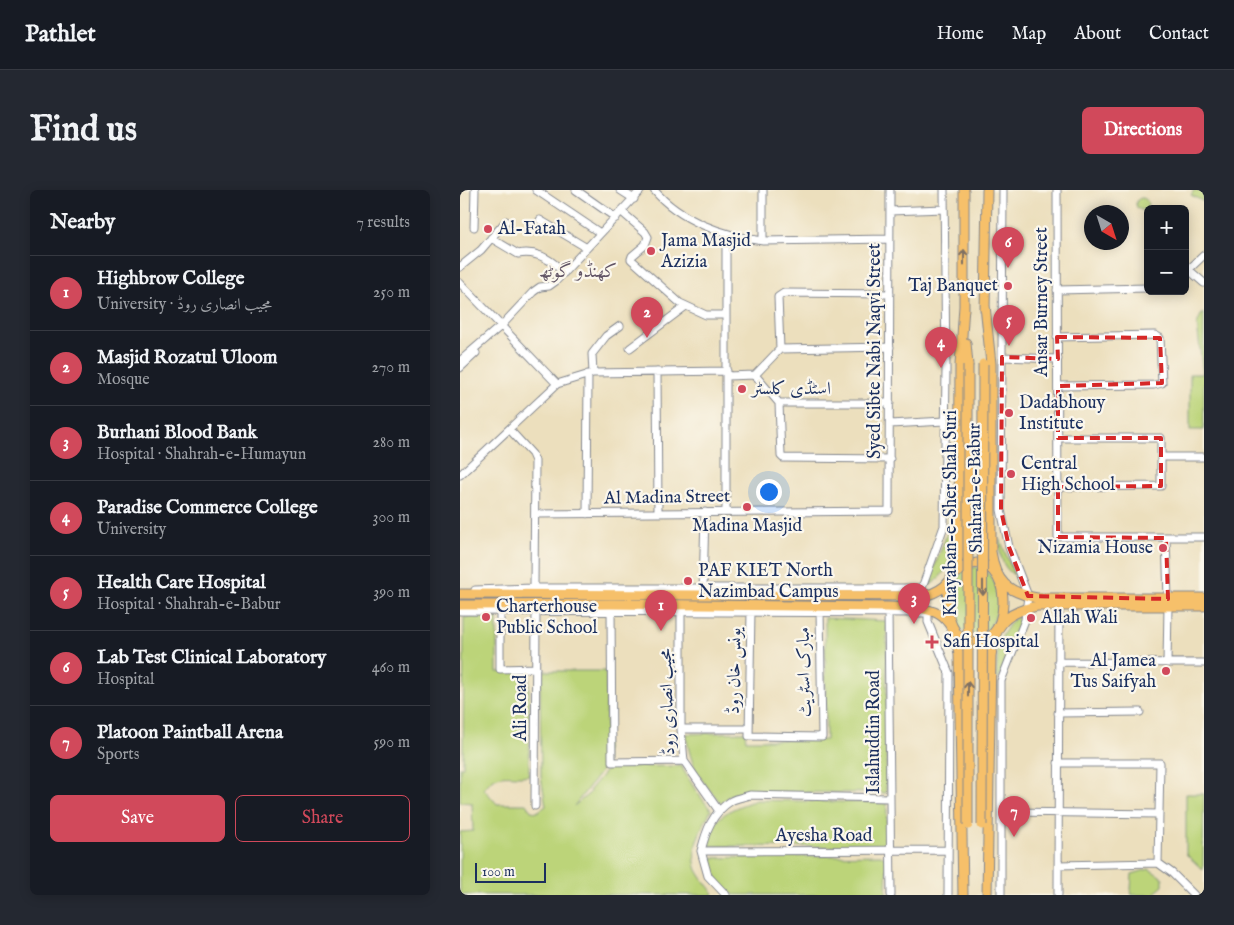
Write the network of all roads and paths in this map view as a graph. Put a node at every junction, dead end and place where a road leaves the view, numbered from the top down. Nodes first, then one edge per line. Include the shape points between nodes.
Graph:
1 (475, 190) edge
2 (576, 190) edge
3 (620, 190) edge
4 (641, 190) edge
5 (654, 190) edge
6 (763, 190) edge
7 (890, 190) edge
8 (944, 190) edge
9 (964, 190) edge
10 (987, 190) edge
11 (1003, 190) edge
12 (1057, 190) edge
13 (538, 191) edge
14 (634, 199) junction
15 (944, 209) junction
16 (890, 211) junction
17 (622, 212) junction
18 (616, 218) junction
19 (540, 220) dead end
20 (506, 221) dead end
21 (474, 227) dead end
22 (600, 233) junction
23 (726, 234) junction
24 (491, 238) junction
25 (890, 239) junction
26 (763, 241) junction
27 (587, 248) junction
28 (1204, 255) edge
29 (460, 267) edge
30 (1189, 270) edge
31 (564, 273) junction
32 (1189, 273) edge
33 (460, 283) edge
34 (1204, 283) edge
35 (1144, 288) edge
36 (1057, 290) junction
37 (890, 294) junction
38 (986, 305) junction
39 (686, 306) junction
40 (964, 306) junction
41 (726, 315) junction
42 (502, 326) junction
43 (620, 326) dead end
44 (1057, 337) junction
45 (890, 347) junction
46 (630, 348) dead end
47 (780, 349) junction
48 (1002, 357) junction
49 (1058, 359) junction
50 (460, 361) edge
51 (460, 368) edge
52 (657, 372) junction
53 (590, 374) junction
54 (727, 374) junction
55 (755, 375) junction
56 (557, 384) junction
57 (1058, 386) junction
58 (779, 403) junction
59 (890, 403) junction
60 (944, 421) junction
61 (890, 424) junction
62 (509, 429) junction
63 (1058, 438) junction
64 (1161, 457) junction
65 (1204, 457) edge
66 (890, 459) junction
67 (460, 475) edge
68 (1058, 487) junction
69 (889, 511) joint
70 (705, 512) junction
71 (726, 512) junction
72 (658, 513) junction
73 (535, 514) junction
74 (587, 514) junction
75 (1204, 537) edge
76 (1166, 538) junction
77 (998, 577) junction
78 (952, 579) junction
79 (534, 588) junction
80 (460, 592) edge
81 (703, 592) junction
82 (923, 592) junction
83 (820, 595) junction
84 (1028, 596) junction
85 (1204, 598) edge
86 (1059, 602) junction
87 (1168, 602) junction
88 (460, 605) edge
89 (1204, 606) edge
90 (611, 608) junction
91 (681, 608) junction
92 (1027, 608) junction
93 (751, 609) junction
94 (820, 610) junction
95 (888, 610) junction
96 (927, 610) junction
97 (460, 611) edge
98 (500, 611) junction
99 (536, 611) junction
100 (998, 627) junction
101 (954, 630) junction
102 (1058, 662) junction
103 (1167, 663) junction
104 (1204, 663) edge
105 (536, 668) junction
106 (1140, 712) dead end
107 (1058, 713) junction
108 (681, 730) junction
109 (749, 732) junction
110 (684, 761) junction
111 (1058, 763) junction
112 (889, 798) junction
113 (535, 806) dead end
114 (719, 811) junction
115 (1001, 812) junction
116 (1059, 812) junction
117 (1159, 814) junction
118 (890, 850) junction
119 (948, 850) junction
120 (701, 851) junction
121 (1158, 862) junction
122 (1058, 865) junction
123 (723, 894) edge
124 (891, 895) edge
125 (948, 895) edge
126 (963, 895) edge
127 (987, 895) edge
128 (1001, 895) edge
129 (1058, 895) edge
130 (1194, 895) edge

1 - 21 street
2 - 18 street
3 - 14 street
4 - 14 street
5 - 23 street via 686,216
6 - 26 street
7 - 16 street, Syed Sibte Nabi Naqvi Street
8 - 15 street
40 -> 9 main road, Khayaban-e-Sher Shah Suri
10 - 38 main road, Khayaban-e-Sher Shah Suri
11 - 48 street
12 - 36 street, Ansar Burney Street
13 - 22 street
14 - 17 street
15 - 16 street
15 - 60 street
16 - 25 street, Syed Sibte Nabi Naqvi Street
17 - 18 street
17 - 39 street via 648,237 645,245 631,259
18 - 22 street
19 - 27 street
20 - 24 street
22 - 27 street
23 - 26 street
23 - 41 street
24 - 29 street
24 - 31 street via 518,254 527,252 544,256
25 - 26 street
25 - 37 street, Syed Sibte Nabi Naqvi Street
27 - 31 street
28 - 30 street
31 - 42 street via 549,286 533,292
32 - 34 street
33 - 42 street
35 - 36 street
36 - 44 street, Ansar Burney Street
37 - 45 street, Syed Sibte Nabi Naqvi Street
37 - 47 street via 781,294 778,297
38 - 77 main road, Shahrah-e-Babur via 991,364 991,552
38 -> 127 main road, Khayaban-e-Sher Shah Suri, bridge via 983,364 982,825
39 - 41 street via 706,315
39 - 46 street
40 - 78 main road via 960,365 959,555
126 -> 40 main road, Khayaban-e-Sher Shah Suri, bridge via 968,825 968,365
41 - 54 street
42 - 50 street
42 - 51 street
42 - 56 street
43 - 53 street via 606,336 592,354
44 - 49 street, Ansar Burney Street
44 - 57 street via 1155,335 1160,338 1162,383
45 - 47 street
45 - 59 street, Syed Sibte Nabi Naqvi Street
47 - 55 street
48 - 49 street
48 - 84 street via 1002,510 1009,547
49 - 57 street, Ansar Burney Street
52 - 53 street
52 - 54 street
52 - 72 street
53 - 56 street
53 - 74 street
54 - 55 street
54 - 71 street
55 - 58 street
56 - 62 street
57 - 63 street, Ansar Burney Street
58 - 59 street
58 - 66 street via 783,458
59 - 61 street, Syed Sibte Nabi Naqvi Street
60 - 61 street
60 - 82 street via 944,526
61 - 66 street, Syed Sibte Nabi Naqvi Street
62 - 67 street
62 - 73 street via 534,458
63 - 64 street via 1161,438
63 - 68 street, Ansar Burney Street
64 - 65 street
64 - 68 street via 1161,486
66 - 69 street, Syed Sibte Nabi Naqvi Street
68 - 76 street, Ansar Burney Street via 1058,538
69 - 71 street, Al Madina Street
70 - 71 street, Al Madina Street
70 - 72 street, Al Madina Street
70 - 81 street
72 - 74 street, Al Madina Street
73 - 74 street, Al Madina Street
73 - 79 street
75 - 76 street, Ansar Burney Street
76 - 87 street
77 - 78 main road via 986,565 977,563 959,569
77 - 84 main road via 1012,589
77 - 100 main road via 1003,603
78 - 82 main road via 940,590
78 - 101 main road via 947,604
79 - 80 street
79 - 81 street
80 - 81 main road
81 - 82 street
81 - 83 main road
82 - 83 main road
82 - 96 main road
83 - 94 main road
84 - 86 main road
84 - 92 street
85 - 87 main road
86 - 87 main road
86 - 92 main road
86 - 102 street
87 - 89 main road
87 - 103 street
88 - 90 main road
90 - 91 main road
90 - 99 street
90 - 110 street via 612,762
91 - 93 main road
91 - 108 street, مجیب انصاری روڈ
92 - 100 main road
92 - 115 street via 1001,681
93 - 94 main road
93 - 109 street, یونس خان روڈ
94 - 95 main road
94 - 109 street, مبارک اسٹریٹ via 822,737
95 - 96 main road
95 - 112 street, Islahuddin Road
96 - 101 main road via 942,616
96 - 119 street via 928,622 949,673
97 - 98 street
98 - 99 street
98 - 105 street via 500,669
99 - 105 street, Ali Road
100 - 101 main road via 992,636 974,644 966,642
100 - 127 main road via 991,656
101 - 126 main road via 958,655
102 - 103 street
102 - 107 street
103 - 104 street
105 - 113 street, Ali Road
106 - 107 street
107 - 111 street
108 - 109 street
108 - 110 street, مجیب انصاری روڈ
110 - 114 street, مجیب انصاری روڈ
111 - 116 street
111 - 117 street via 1160,763
112 - 114 street via 750,795 732,800
112 - 118 street, Islahuddin Road
114 - 120 street via 707,827
115 - 116 street
115 - 128 street
116 - 117 street
116 - 122 street
117 - 121 street
118 - 119 street, Ayesha Road
118 - 120 street, Ayesha Road
118 - 124 street, Islahuddin Road
119 - 125 street
120 - 123 street via 708,876
121 - 122 street
121 - 130 street
122 - 129 street

